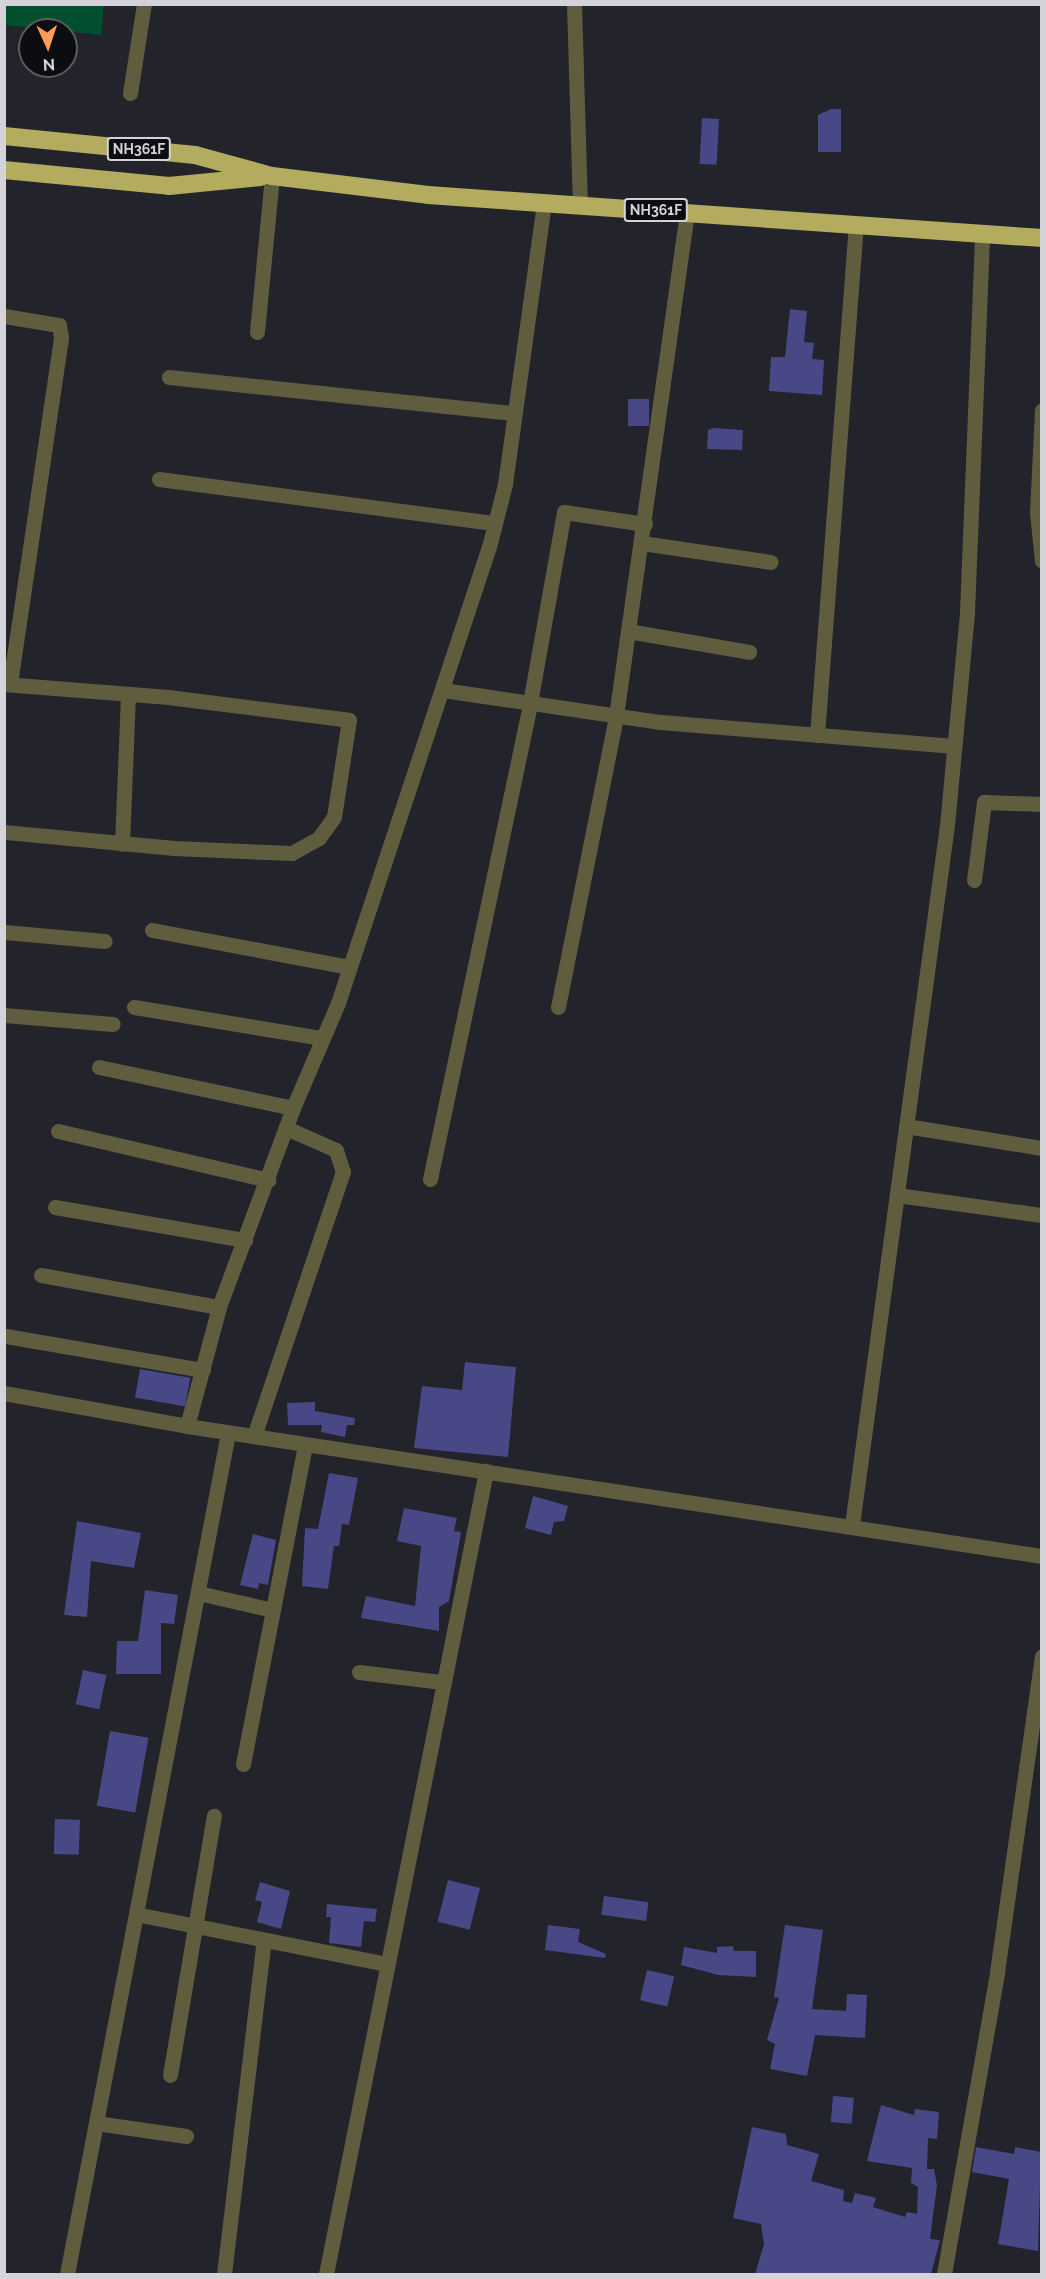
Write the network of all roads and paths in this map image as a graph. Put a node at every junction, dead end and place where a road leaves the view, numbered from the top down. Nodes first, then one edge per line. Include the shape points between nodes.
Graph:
1 (144, 4) edge
2 (574, 4) edge
3 (130, 93) dead end
4 (4, 136) edge
5 (4, 170) edge
6 (272, 176) junction
7 (544, 203) junction
8 (580, 206) junction
9 (687, 212) junction
10 (856, 224) junction
11 (981, 233) junction
12 (1041, 238) edge
13 (4, 316) edge
14 (257, 332) dead end
15 (169, 377) dead end
16 (1041, 410) edge
17 (514, 413) junction
18 (159, 479) dead end
19 (495, 523) junction
20 (645, 524) junction
21 (642, 543) junction
22 (1041, 561) edge
23 (771, 562) dead end
24 (628, 631) junction
25 (749, 652) dead end
26 (7, 684) edge
27 (443, 690) junction
28 (128, 694) junction
29 (530, 703) junction
30 (616, 716) junction
31 (817, 735) junction
32 (954, 746) junction
33 (1041, 804) edge
34 (4, 832) edge
35 (122, 844) junction
36 (974, 880) dead end
37 (152, 930) dead end
38 (4, 932) edge
39 (105, 941) dead end
40 (349, 967) junction
41 (134, 1007) dead end
42 (558, 1007) dead end
43 (4, 1015) edge
44 (113, 1024) dead end
45 (322, 1038) junction
46 (99, 1067) dead end
47 (293, 1108) junction
48 (906, 1126) junction
49 (286, 1128) junction
50 (58, 1131) dead end
51 (1041, 1148) edge
52 (430, 1179) dead end
53 (268, 1180) junction
54 (897, 1195) junction
55 (55, 1207) dead end
56 (1041, 1215) edge
57 (245, 1240) junction
58 (41, 1275) dead end
59 (219, 1307) junction
60 (6, 1336) dead end
61 (203, 1370) junction
62 (4, 1393) edge
63 (187, 1426) junction
64 (228, 1432) junction
65 (255, 1437) junction
66 (305, 1444) junction
67 (486, 1470) junction
68 (852, 1525) junction
69 (1041, 1556) edge
70 (198, 1593) junction
71 (273, 1610) junction
72 (1041, 1656) edge
73 (359, 1672) dead end
74 (442, 1682) junction
75 (243, 1764) dead end
76 (214, 1816) dead end
77 (136, 1914) junction
78 (198, 1927) junction
79 (264, 1940) junction
80 (386, 1964) junction
81 (170, 2075) dead end
82 (96, 2123) junction
83 (186, 2136) dead end
84 (67, 2274) edge
85 (224, 2274) edge
86 (326, 2274) edge
87 (944, 2274) edge

1 - 3 street
2 - 8 street
4 - 6 highway, NH361F via 195,155
5 - 6 highway, NH361F via 169,186
6 - 7 highway, NH361F via 428,195
6 - 14 street
7 - 8 highway, NH361F
7 - 17 street
8 - 9 highway, NH361F
9 - 10 highway, NH361F
9 - 20 street
10 - 11 highway, NH361F
10 - 31 street
11 - 12 highway, NH361F
11 - 32 street via 967,612
13 - 26 street via 59,324 61,338
15 - 17 street
16 - 22 street via 1037,512
17 - 19 street
18 - 19 street
19 - 27 street
20 - 21 street
20 - 29 street via 564,512
21 - 23 street
21 - 24 street
24 - 25 street
24 - 30 street
26 - 28 street
27 - 29 street
27 - 40 street
28 - 35 street
28 - 35 street via 349,720 334,817 318,838 292,853
29 - 30 street
29 - 52 street
30 - 31 street
30 - 42 street
31 - 32 street
32 - 48 street
33 - 36 street via 984,802
34 - 35 street
37 - 40 street
38 - 39 street
40 - 45 street
41 - 45 street
43 - 44 street
45 - 47 street
46 - 47 street
47 - 49 street
48 - 51 street
48 - 54 street
49 - 53 street
49 - 65 street via 336,1150 343,1172
50 - 53 street
53 - 57 street
54 - 56 street
54 - 68 street
55 - 57 street
57 - 59 street
58 - 59 street
59 - 61 street
60 - 61 street
61 - 63 street
62 - 63 street
63 - 64 street
64 - 65 street
64 - 70 street
65 - 66 street
66 - 67 street
66 - 71 street
67 - 68 street
67 - 74 street
68 - 69 street
70 - 71 street
70 - 77 street
71 - 75 street
72 - 87 street via 997,1972
73 - 74 street
74 - 80 street
76 - 78 street
77 - 78 street
77 - 82 street
78 - 79 street
78 - 81 street
79 - 80 street
79 - 85 street
80 - 86 street
82 - 83 street
82 - 84 street

